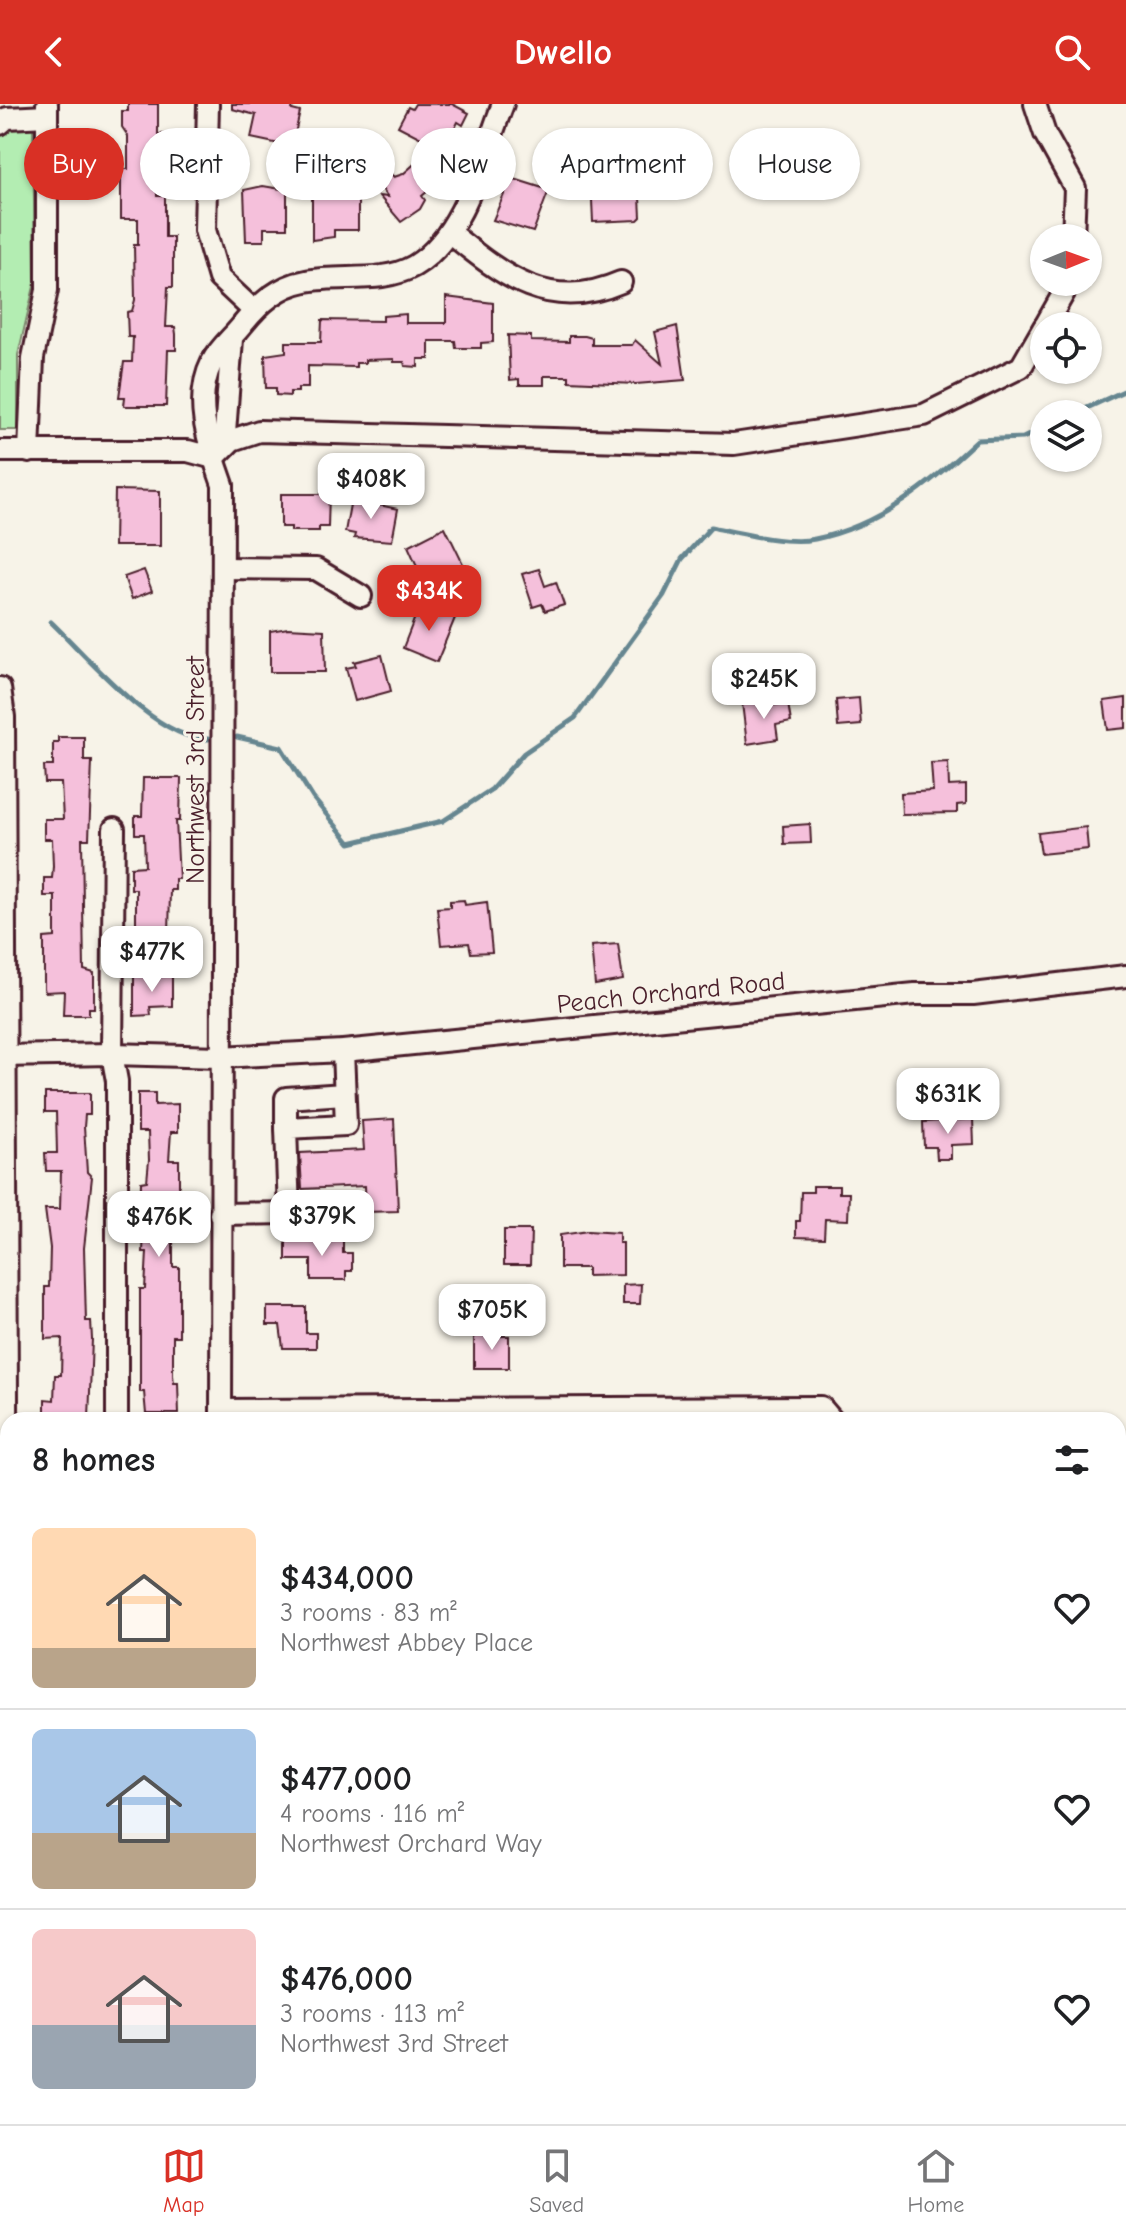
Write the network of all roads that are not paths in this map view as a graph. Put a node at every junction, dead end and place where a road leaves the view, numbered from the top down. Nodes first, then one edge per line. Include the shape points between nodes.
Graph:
1 (208, 104) edge
2 (503, 104) edge
3 (1035, 104) edge
4 (47, 110) edge
5 (0, 124) edge
6 (1074, 224) edge
7 (449, 232) junction
8 (621, 282) dead end
9 (254, 311) junction
10 (1030, 351) edge
11 (0, 451) edge
12 (29, 452) junction
13 (214, 458) junction
14 (223, 568) junction
15 (361, 596) dead end
16 (0, 688) edge
17 (114, 829) dead end
18 (1126, 976) edge
19 (343, 1051) junction
20 (112, 1054) junction
21 (2, 1055) edge
22 (220, 1057) junction
23 (344, 1094) junction
24 (286, 1128) junction
25 (289, 1213) junction
26 (350, 1213) dead end
27 (220, 1214) junction
28 (6, 1412) edge
29 (117, 1412) edge
30 (221, 1412) edge
31 (446, 1412) edge
32 (825, 1412) edge

1 - 9 street via 205,230 219,278
2 - 7 street
3 - 6 street via 1075,188
4 - 5 street
4 - 12 street via 47,290 33,358
7 - 8 street via 500,273 562,296 598,292
7 - 9 street via 413,266 389,275 305,281 275,292
9 - 13 street via 232,339 225,433
10 - 13 street via 1021,367 924,415 734,444 259,431 232,440
11 - 12 street
12 - 13 street via 188,451
13 - 14 street, Northwest 3rd Street via 223,485
14 - 15 street via 316,569
14 - 22 street, Northwest 3rd Street
16 - 21 street
17 - 20 street
18 - 19 street, Peach Orchard Road
19 - 22 street, Peach Orchard Road
19 - 23 street
20 - 21 street, Peach Orchard Road
20 - 22 street, Peach Orchard Road
20 - 29 street via 117,1081
21 - 28 street
22 - 27 street, Northwest 3rd Street
23 - 24 street via 286,1098
23 - 24 street via 346,1125
24 - 25 street
25 - 26 street
25 - 27 street
27 - 30 street, Northwest 3rd Street
31 - 32 street via 821,1407

